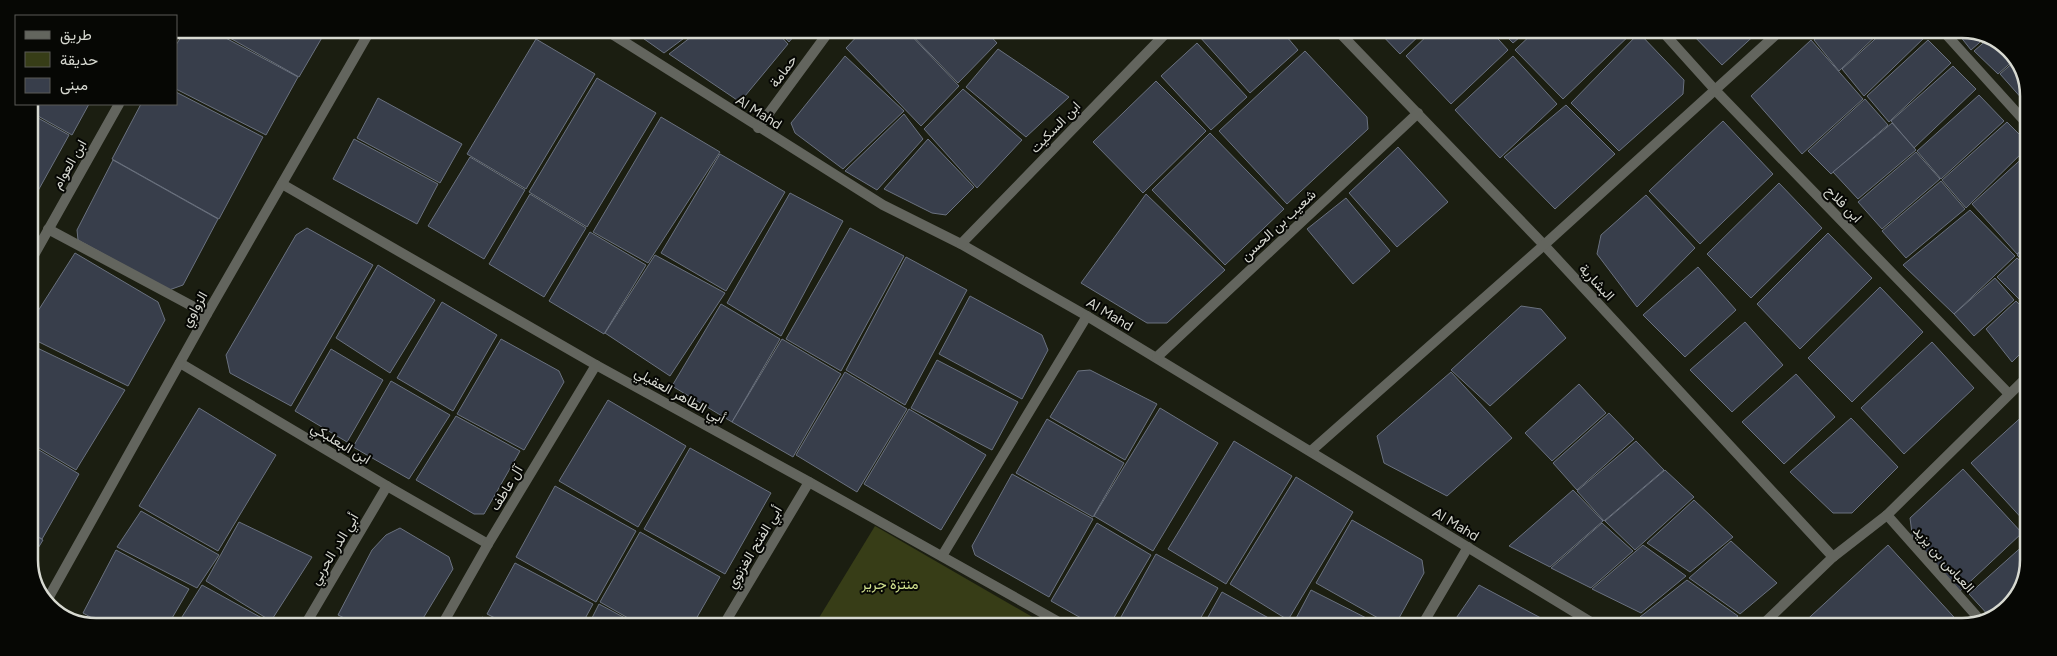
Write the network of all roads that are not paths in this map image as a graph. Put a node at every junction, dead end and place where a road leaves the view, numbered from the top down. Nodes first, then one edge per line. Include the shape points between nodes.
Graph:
1 (366, 37) edge
2 (616, 37) edge
3 (825, 37) edge
4 (1161, 37) edge
5 (1344, 37) edge
6 (1667, 37) edge
7 (1774, 37) edge
8 (1948, 37) edge
9 (1716, 91) junction
10 (118, 105) edge
11 (1418, 113) junction
12 (2019, 115) edge
13 (758, 128) junction
14 (282, 184) junction
15 (48, 229) junction
16 (961, 244) junction
17 (1544, 245) junction
18 (37, 249) edge
19 (207, 314) junction
20 (1087, 316) junction
21 (1157, 357) junction
22 (180, 363) junction
23 (596, 366) junction
24 (2020, 384) edge
25 (2008, 394) junction
26 (1311, 452) junction
27 (810, 482) junction
28 (387, 486) junction
29 (1886, 515) junction
30 (488, 544) junction
31 (1468, 547) junction
32 (942, 556) junction
33 (1833, 557) junction
34 (49, 596) edge
35 (1977, 616) edge
36 (309, 618) edge
37 (446, 618) edge
38 (728, 618) edge
39 (1052, 618) edge
40 (1426, 618) edge
41 (1584, 618) edge
42 (1769, 618) edge

1 - 14 street, الزواوي
2 - 13 street, Al Mahd
3 - 13 street, حمامة
4 - 16 street, ابن السكيت
5 - 11 street, البشارية
6 - 9 street, ابن فلاح
7 - 9 street
8 - 12 street
9 - 17 street
9 - 25 street, ابن فلاح
10 - 15 street, ابن العوام
11 - 17 street, البشارية
11 - 21 street, شعيب بن الحسن
13 - 16 street, Al Mahd via 883,205
14 - 19 street, الزواوي
14 - 23 street, أبي الطاهر العقيلي
15 - 18 street, ابن العوام
15 - 19 street
16 - 20 street, Al Mahd
17 - 26 street
17 - 33 street, البشارية
19 - 22 street, الزواوي
20 - 21 street, Al Mahd
20 - 32 street
21 - 26 street, Al Mahd
22 - 28 street, ابن البعلبكي
22 - 34 street, الزواوي
23 - 27 street, أبي الطاهر العقيلي
23 - 30 street, آل عاطف
24 - 25 street
25 - 29 street
26 - 31 street, Al Mahd
27 - 32 street, أبي الطاهر العقيلي
27 - 38 street, أبي الفتح الغزنوي
28 - 30 street, ابن البعلبكي
28 - 36 street, أبي الدر الحربي
29 - 33 street
29 - 35 street, العباس بن يزيد
30 - 37 street, آل عاطف
31 - 40 street
31 - 41 street, Al Mahd
32 - 39 street, أبي الطاهر العقيلي
33 - 42 street

